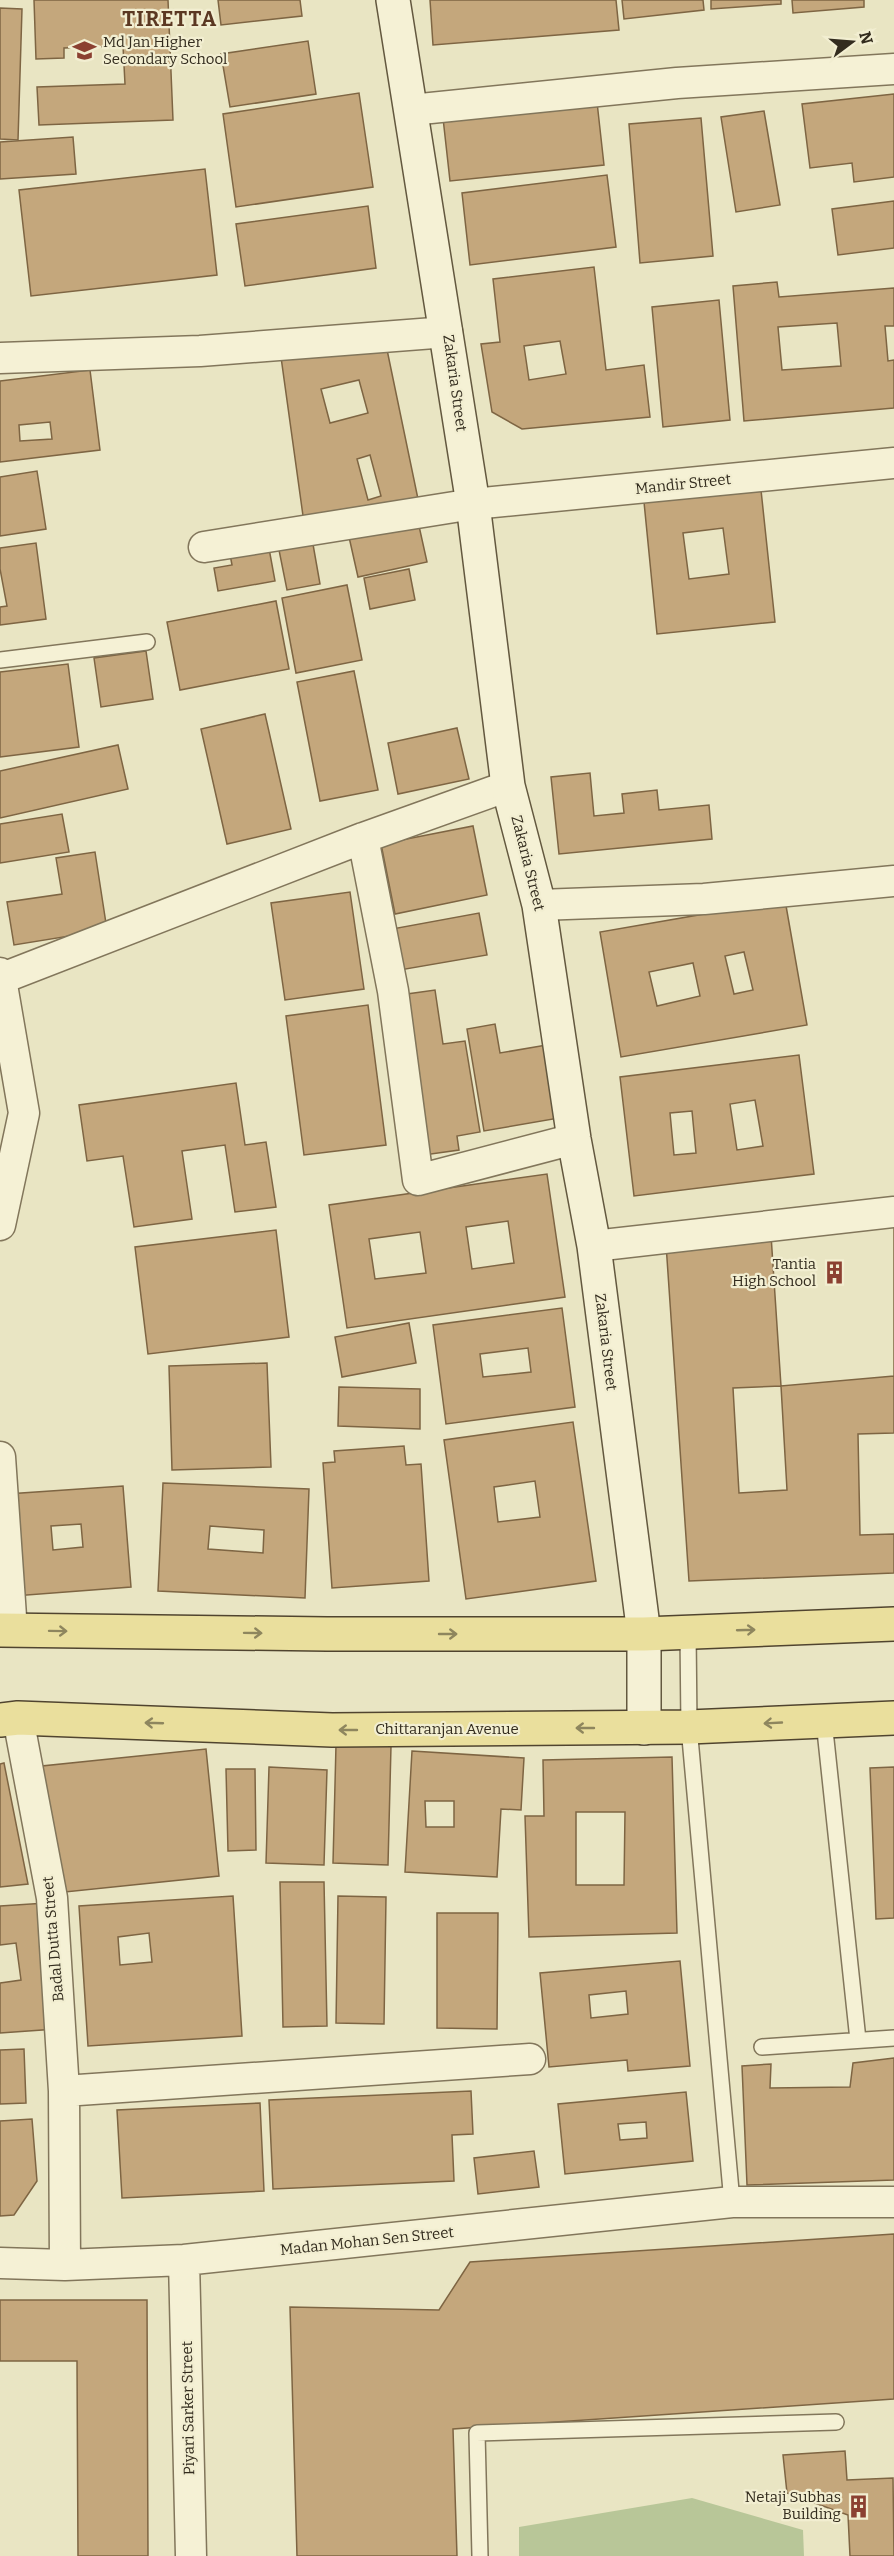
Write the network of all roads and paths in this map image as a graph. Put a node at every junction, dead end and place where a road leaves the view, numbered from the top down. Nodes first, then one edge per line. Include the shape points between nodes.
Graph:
1 (393, 0) edge
2 (894, 69) edge
3 (411, 111) junction
4 (447, 332) junction
5 (0, 358) edge
6 (894, 463) edge
7 (473, 504) junction
8 (204, 547) dead end
9 (147, 642) dead end
10 (0, 660) edge
11 (508, 786) junction
12 (363, 838) junction
13 (894, 881) edge
14 (539, 905) junction
15 (0, 974) edge
16 (0, 979) edge
17 (574, 1139) junction
18 (894, 1212) edge
19 (0, 1225) edge
20 (594, 1246) junction
21 (0, 1456) edge
22 (894, 1624) edge
23 (6, 1630) edge
24 (687, 1632) junction
25 (644, 1634) junction
26 (894, 1718) edge
27 (9, 1719) edge
28 (824, 1721) junction
29 (689, 1727) junction
30 (644, 1728) junction
31 (894, 2038) edge
32 (858, 2040) junction
33 (762, 2047) dead end
34 (530, 2060) dead end
35 (64, 2091) junction
36 (732, 2202) junction
37 (894, 2202) edge
38 (184, 2260) junction
39 (0, 2263) edge
40 (65, 2265) junction
41 (836, 2422) dead end
42 (191, 2556) edge
43 (480, 2556) edge

1 - 3 main road, Zakaria Street
2 - 3 street via 677,83
3 - 4 main road, Zakaria Street
4 - 5 street via 200,351
4 - 7 main road, Zakaria Street
6 - 7 street, Mandir Street
7 - 8 street, Mandir Street
7 - 11 main road, Zakaria Street
9 - 10 lane
11 - 12 street
11 - 14 main road, Zakaria Street
12 - 16 street
12 - 17 street via 393,991 418,1180
13 - 14 street via 704,899
14 - 17 main road, Zakaria Street
15 - 16 street
16 - 19 street via 24,1113
17 - 20 main road, Zakaria Street
18 - 20 street
20 - 25 main road, Zakaria Street
21 - 23 street
24 -> 22 main road
23 -> 25 main road
24 - 25 main road
24 - 29 lane
25 - 30 main road, Zakaria Street
26 - 28 main road, Chittaranjan Avenue
30 -> 27 main road, Chittaranjan Avenue via 332,1730
27 - 35 street, Badal Dutta Street via 52,1898
28 -> 29 main road, Chittaranjan Avenue
28 - 32 lane
29 - 30 main road, Chittaranjan Avenue
29 - 36 lane
31 - 32 lane
32 - 33 lane
34 - 35 street
35 - 40 street, Badal Dutta Street
36 - 37 street, Madan Mohan Sen Street
36 - 38 street, Madan Mohan Sen Street
38 - 40 street, Madan Mohan Sen Street
38 - 42 street, Piyari Sarker Street
39 - 40 street, Madan Mohan Sen Street
41 - 43 lane via 477,2433

